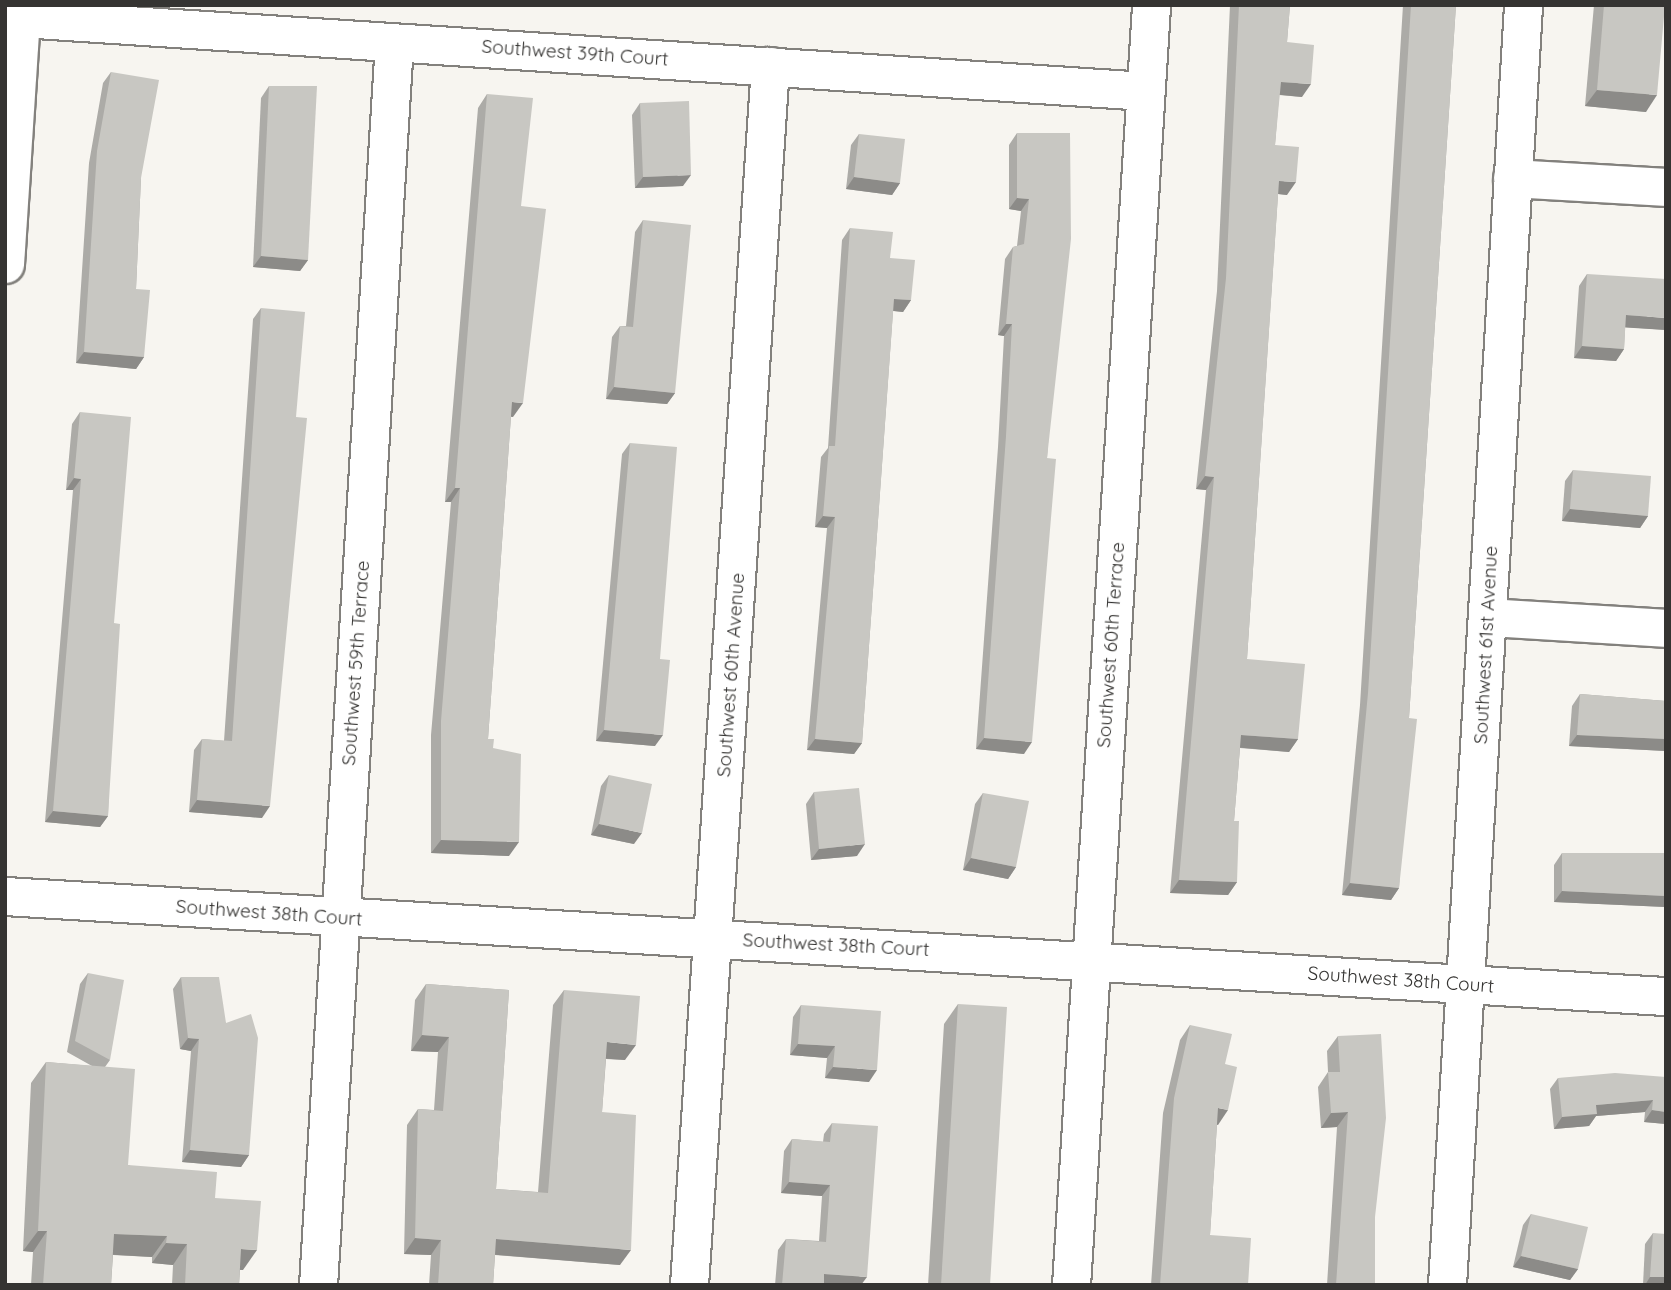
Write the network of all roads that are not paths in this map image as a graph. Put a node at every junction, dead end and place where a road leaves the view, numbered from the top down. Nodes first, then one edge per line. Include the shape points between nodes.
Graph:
1 (1151, 5) edge
2 (1523, 5) edge
3 (13, 17) edge
4 (394, 42) junction
5 (770, 66) junction
6 (1145, 91) junction
7 (1512, 178) junction
8 (1666, 187) edge
9 (5, 264) edge
10 (1488, 617) junction
11 (1666, 628) edge
12 (5, 896) edge
13 (340, 918) junction
14 (714, 938) junction
15 (1092, 959) junction
16 (1467, 984) junction
17 (1666, 996) edge
18 (318, 1285) edge
19 (689, 1285) edge
20 (1071, 1285) edge
21 (1447, 1285) edge

1 - 6 street, Southwest 60th Terrace
2 - 7 street, Southwest 61st Avenue
3 - 4 street, Southwest 39th Court
3 - 9 street
4 - 5 street, Southwest 39th Court
4 - 13 street, Southwest 59th Terrace
5 - 6 street, Southwest 39th Court
5 - 14 street, Southwest 60th Avenue
6 - 15 street, Southwest 60th Terrace
7 - 8 street
7 - 10 street, Southwest 61st Avenue
10 - 11 street
10 - 16 street, Southwest 61st Avenue
12 - 13 street, Southwest 38th Court
13 - 14 street, Southwest 38th Court
13 - 18 street, Southwest 59th Terrace
14 - 15 street, Southwest 38th Court
14 - 19 street, Southwest 60th Avenue
15 - 16 street, Southwest 38th Court
15 - 20 street, Southwest 60th Terrace
16 - 17 street, Southwest 38th Court
16 - 21 street, Southwest 61st Avenue

